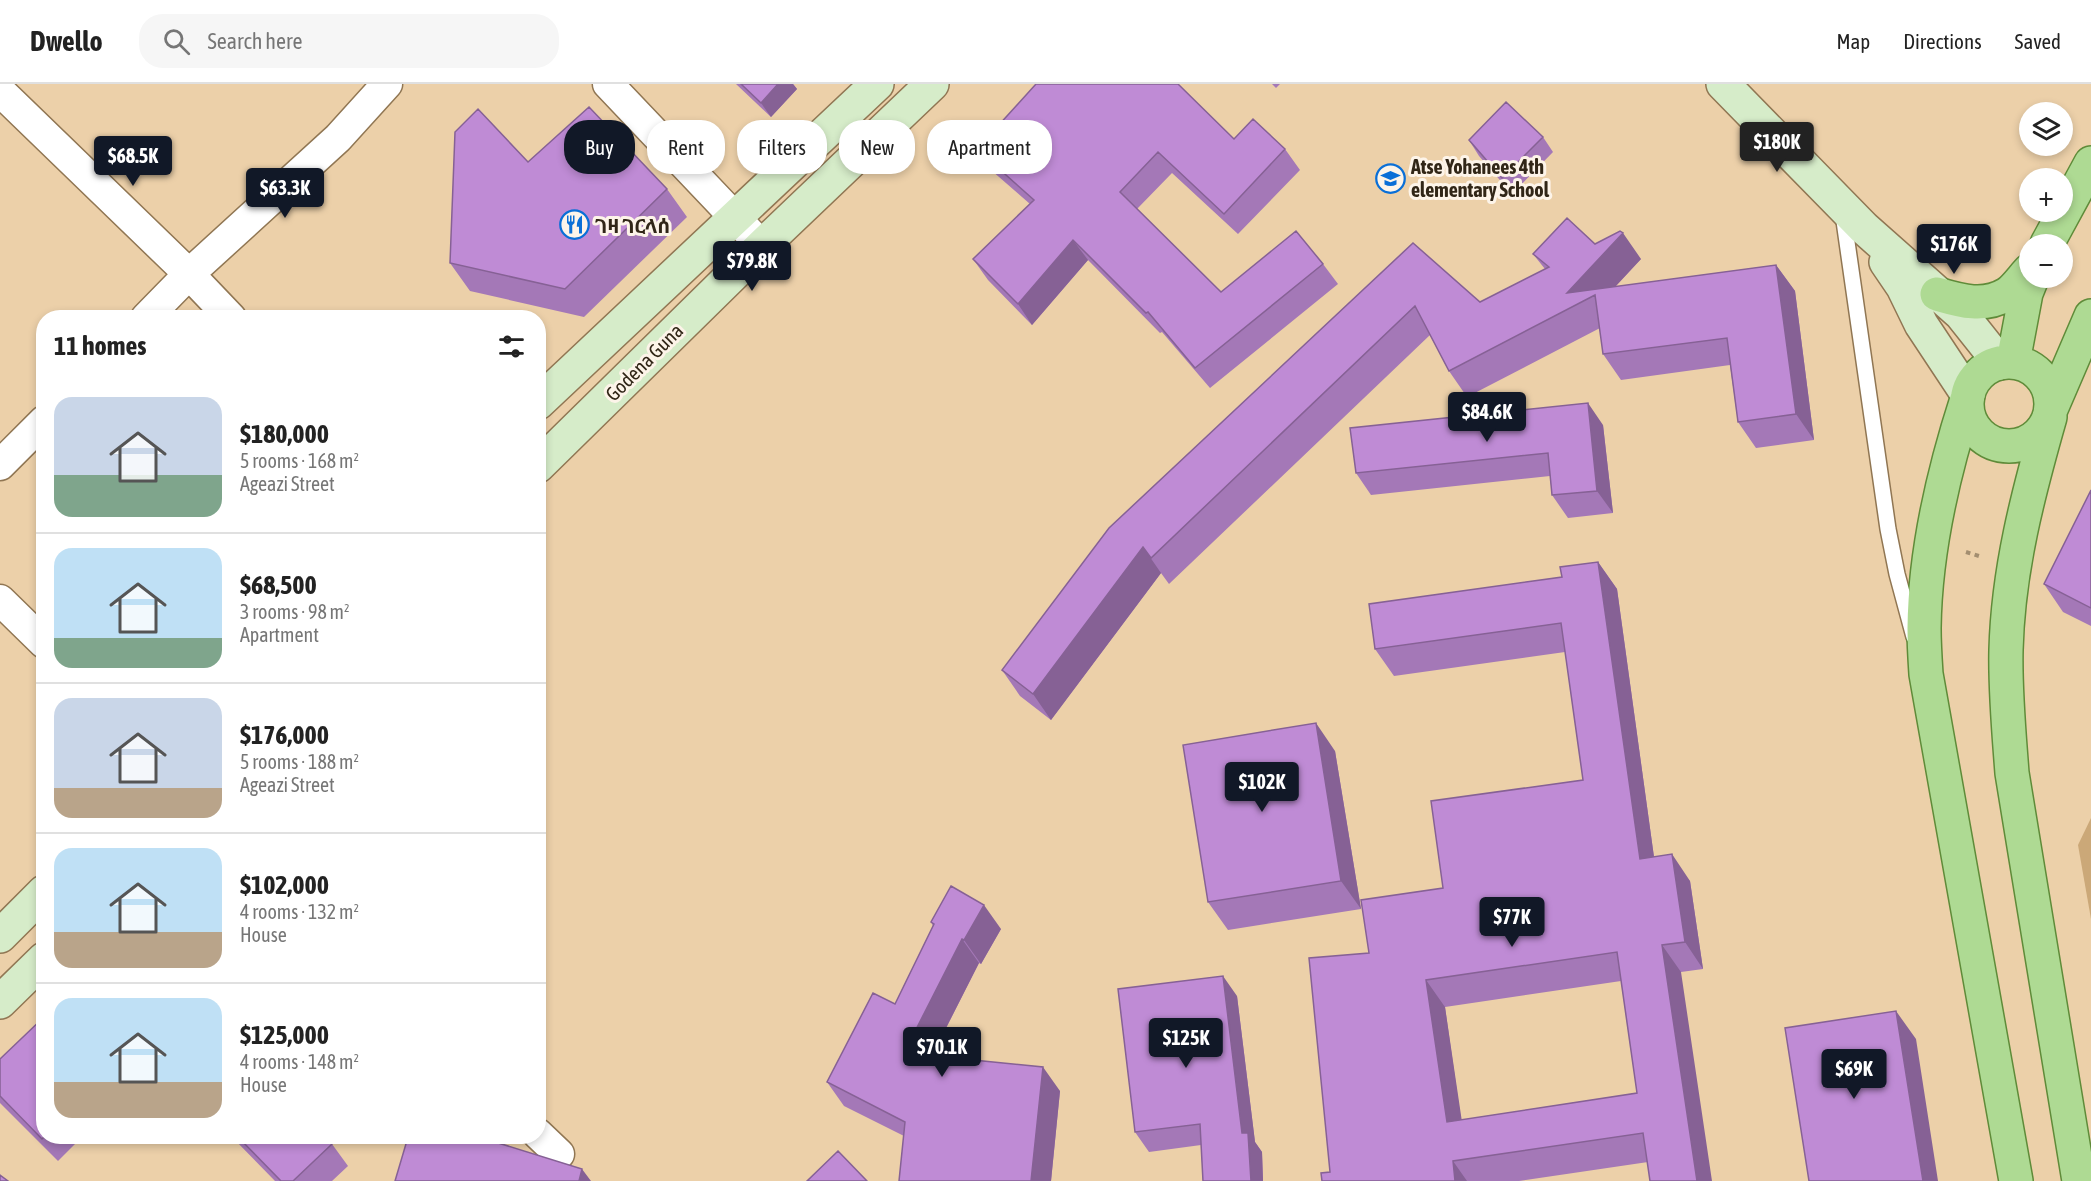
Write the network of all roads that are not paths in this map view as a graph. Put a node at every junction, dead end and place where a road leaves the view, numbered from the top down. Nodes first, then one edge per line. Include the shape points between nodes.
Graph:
1 (387, 84) edge
2 (608, 84) edge
3 (877, 84) edge
4 (932, 84) edge
5 (1724, 84) edge
6 (0, 92) edge
7 (2091, 163) edge
8 (1853, 216) junction
9 (736, 217) junction
10 (2052, 234) edge
11 (762, 246) junction
12 (189, 274) junction
13 (2019, 282) edge
14 (2028, 288) edge
15 (1937, 294) junction
16 (154, 310) edge
17 (223, 310) edge
18 (2091, 316) edge
19 (2006, 363) junction
20 (546, 395) edge
21 (1967, 397) junction
22 (2050, 413) junction
23 (36, 429) edge
24 (546, 458) edge
25 (0, 465) edge
26 (0, 600) edge
27 (36, 635) edge
28 (1926, 674) junction
29 (36, 900) edge
30 (0, 936) edge
31 (36, 967) edge
32 (0, 1002) edge
33 (2016, 1181) edge
34 (2079, 1181) edge

1 - 12 street via 338,138
2 - 9 street
3 - 9 main road
4 - 11 main road, Godena Guna
5 - 8 main road
6 - 12 street
7 - 10 main road
8 - 15 main road
8 - 21 main road via 1903,287 1921,324
8 - 28 lane via 1888,528 1908,620
9 - 11 street
9 - 20 main road
11 - 24 main road, Godena Guna
12 - 16 street
12 - 17 street
13 - 15 main road via 2008,294 1977,303
14 - 19 main road
15 - 19 main road
18 - 22 main road
19 - 21 main road via 1987,368 1976,377
19 - 22 main road via 2026,366 2041,378 2051,396
21 - 22 main road via 1976,432 1998,445 2011,447 2035,438 2044,429
21 - 28 main road via 1937,505 1931,542 1924,627
22 - 34 main road via 2014,566 2006,650 2008,723 2012,773
23 - 25 street
26 - 27 street
28 - 33 main road
29 - 30 main road
31 - 32 main road

